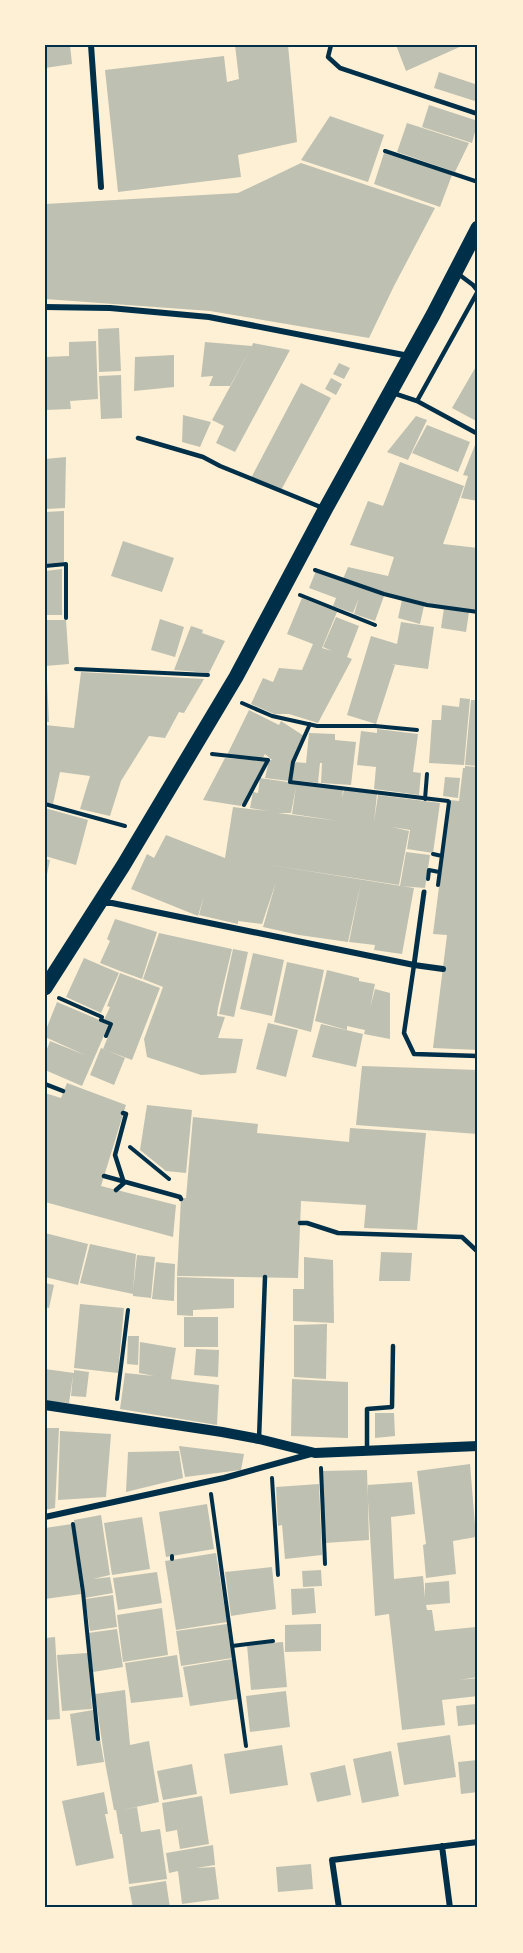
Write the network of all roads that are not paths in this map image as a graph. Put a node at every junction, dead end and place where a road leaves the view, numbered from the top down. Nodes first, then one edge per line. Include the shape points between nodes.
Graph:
1 (91, 45) edge
2 (331, 45) edge
3 (478, 114) edge
4 (101, 187) dead end
5 (478, 228) edge
6 (456, 272) junction
7 (45, 307) edge
8 (410, 357) junction
9 (391, 392) junction
10 (417, 400) junction
11 (478, 434) edge
12 (138, 438) dead end
13 (326, 508) junction
14 (424, 892) road end
15 (99, 903) junction
16 (414, 965) junction
17 (443, 969) dead end
18 (50, 992) edge
19 (478, 1056) edge
20 (45, 1084) edge
21 (63, 1091) dead end
22 (123, 1113) dead end
23 (104, 1176) dead end
24 (124, 1183) junction
25 (116, 1190) dead end
26 (181, 1198) road end
27 (300, 1223) dead end
28 (478, 1252) edge
29 (265, 1277) dead end
30 (393, 1346) dead end
31 (45, 1405) edge
32 (259, 1439) junction
33 (478, 1446) edge
34 (367, 1451) junction
35 (318, 1453) junction
36 (45, 1517) edge
37 (478, 1842) edge
38 (442, 1846) junction
39 (339, 1908) edge
40 (450, 1908) edge

1 - 4 street
2 - 3 lane via 328,57 340,68
5 - 6 main road
6 - 8 main road
6 - 10 lane via 478,291
7 - 8 street via 209,317
8 - 9 main road
9 - 10 lane
9 - 13 main road
10 - 11 lane
12 - 13 lane via 203,457
13 - 15 main road via 236,677
14 - 16 street
15 - 16 street
15 - 18 main road
16 - 17 street
16 - 19 lane via 404,1032 414,1054
20 - 21 lane
22 - 24 lane via 126,1114 115,1155
23 - 24 lane
24 - 25 lane
24 - 26 lane
27 - 28 lane via 338,1233 462,1237
29 - 32 lane
30 - 34 lane via 392,1407 367,1409
31 - 32 street
32 - 35 street
33 - 34 street
34 - 35 street
35 - 36 street
37 - 38 street
38 - 39 street via 332,1860
38 - 40 street

